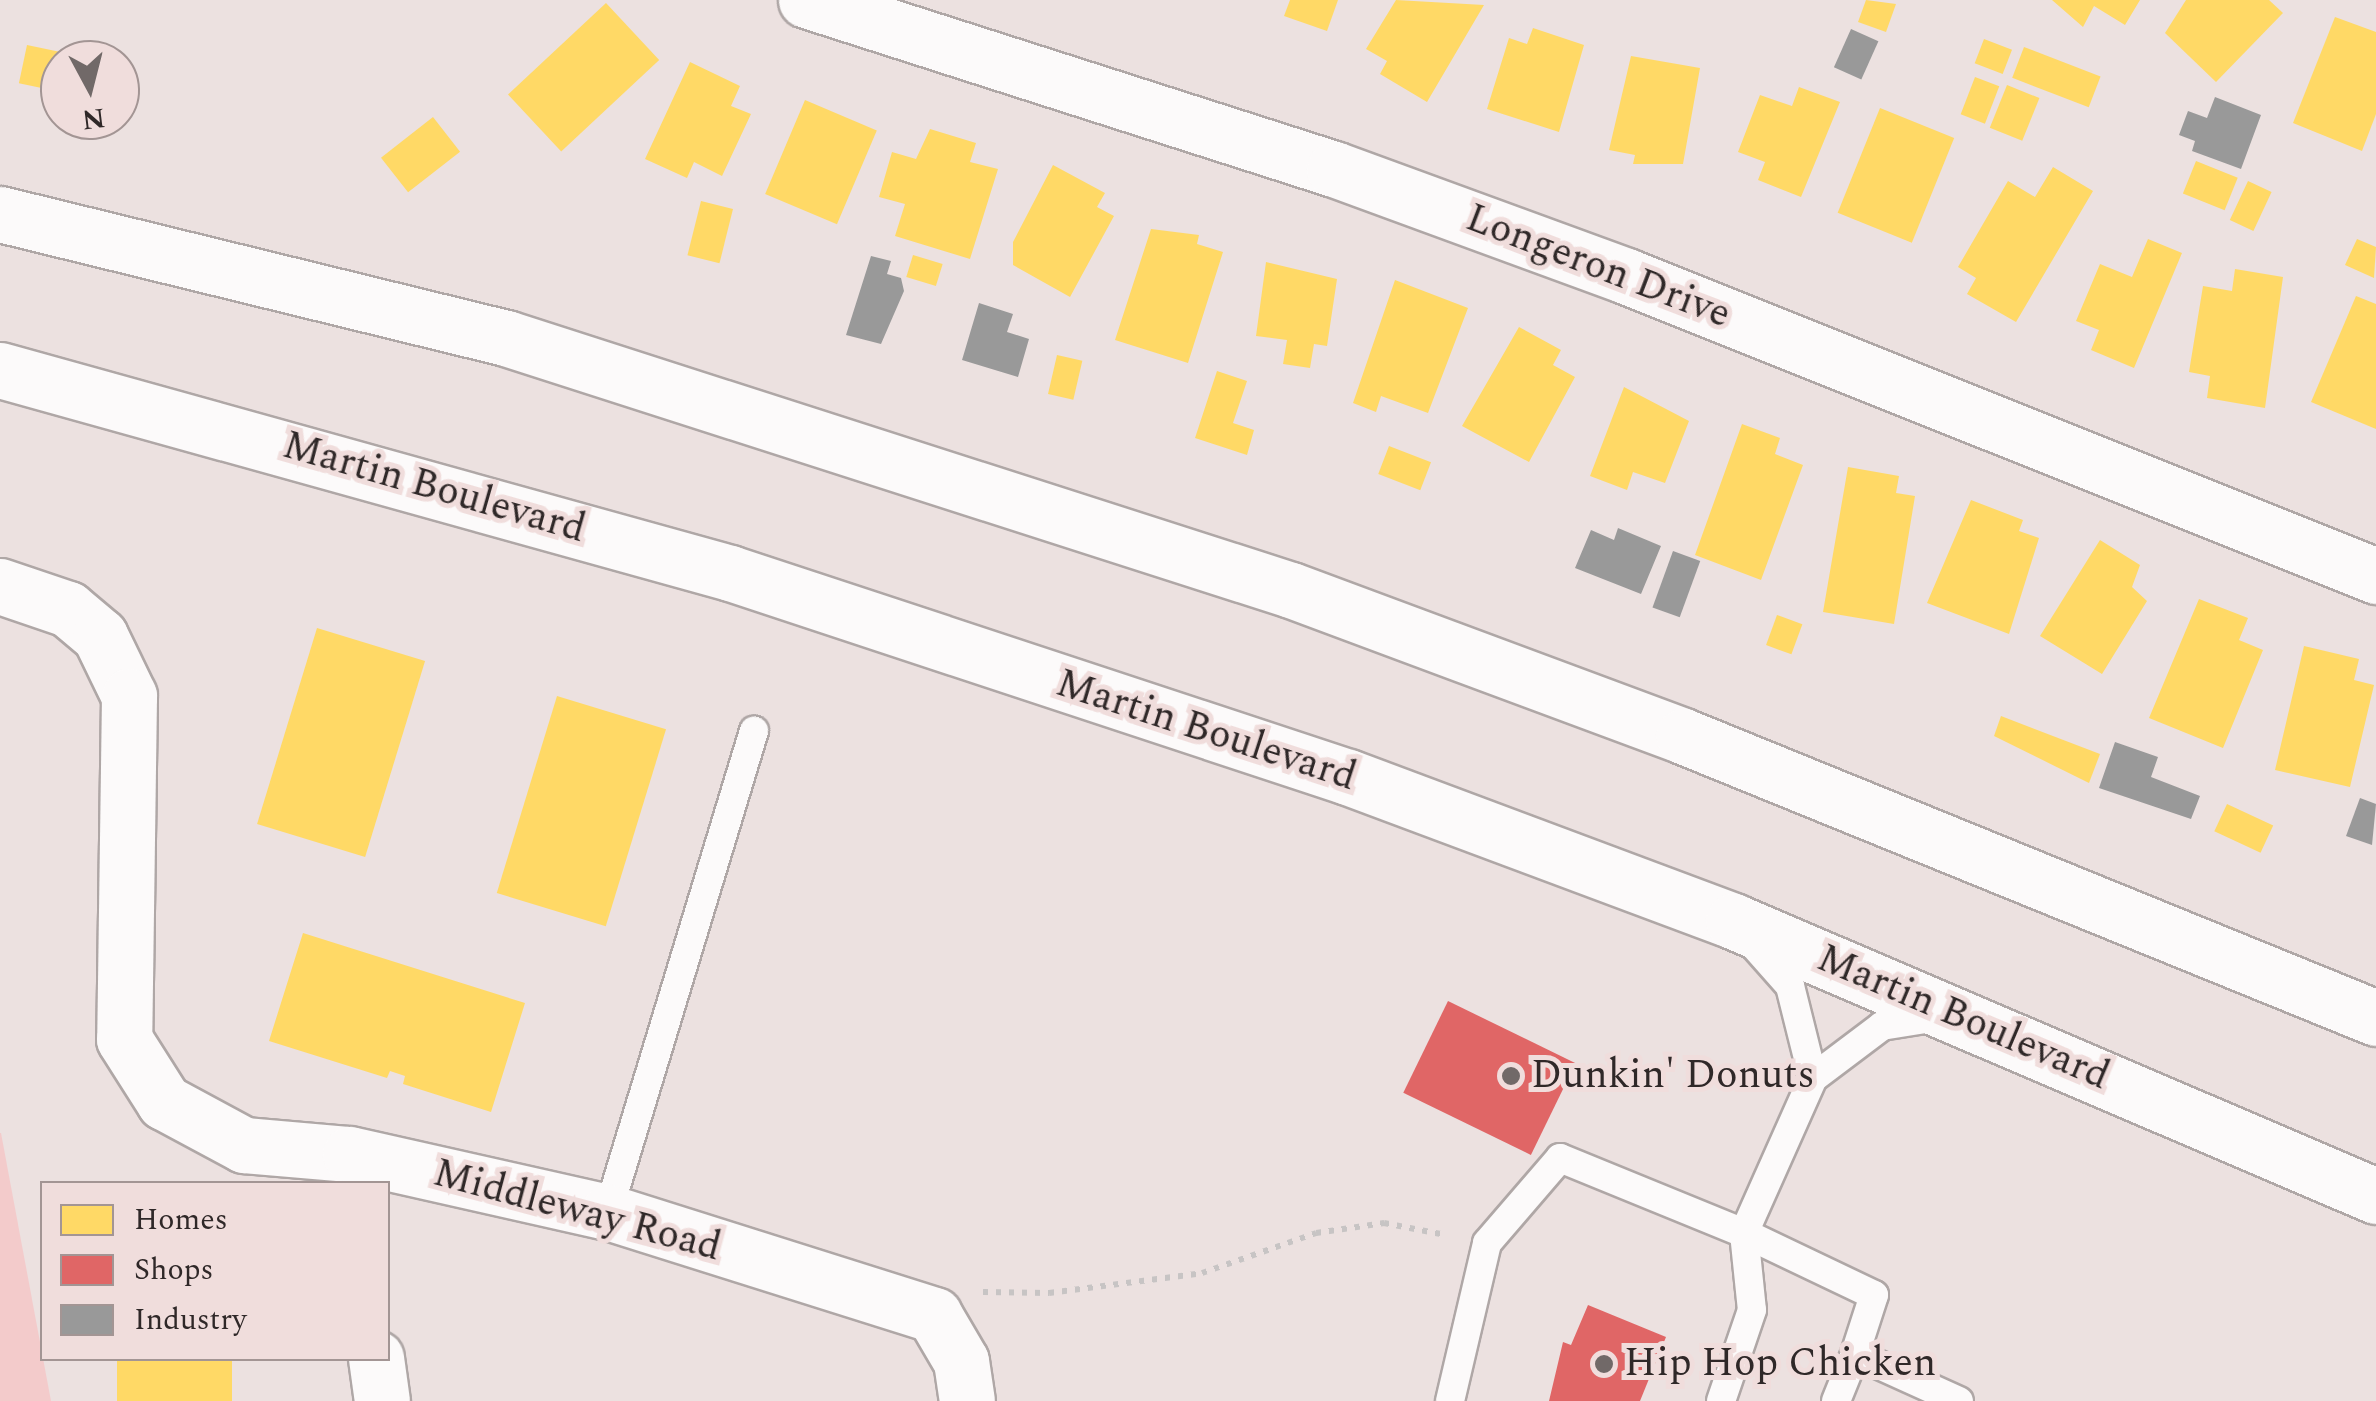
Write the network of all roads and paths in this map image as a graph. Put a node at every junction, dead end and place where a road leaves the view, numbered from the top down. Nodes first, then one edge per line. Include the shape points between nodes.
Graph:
1 (806, 0) edge
2 (0, 214) edge
3 (0, 370) edge
4 (2376, 576) edge
5 (0, 586) edge
6 (754, 732) dead end
7 (1733, 921) junction
8 (1958, 1014) junction
9 (2376, 1018) edge
10 (1813, 1078) junction
11 (352, 1169) edge
12 (2376, 1196) edge
13 (608, 1212) junction
14 (1744, 1233) junction
15 (1487, 1243) junction
16 (934, 1314) junction
17 (1855, 1354) junction
18 (376, 1361) edge
19 (382, 1401) edge
20 (967, 1401) edge
21 (1450, 1401) edge
22 (1721, 1401) edge
23 (1836, 1401) edge
24 (1959, 1401) edge

1 - 4 main road, Longeron Drive via 1334,169 1626,276
2 - 9 main road via 506,338 1291,590 1683,736
3 - 7 main road, Martin Boulevard via 730,573 1348,777
5 - 11 main road, Middleway Road via 68,609 100,636 129,696 121,993 124,1039 140,1075 195,1124 244,1145
6 - 13 lane
7 - 8 main road, Martin Boulevard
7 - 10 lane via 1790,986
8 - 10 lane via 1882,1026
8 - 12 main road, Martin Boulevard
10 - 14 lane
11 - 13 main road, Middleway Road
13 - 16 main road, Middleway Road
14 - 15 lane via 1560,1158
14 - 17 lane via 1874,1294
14 - 22 lane via 1752,1310
15 - 16 path via 1384,1223 1316,1233 1202,1272 1048,1293 967,1292
15 - 21 lane
16 - 20 main road via 961,1361
17 - 23 lane
17 - 24 lane
18 - 19 main road

